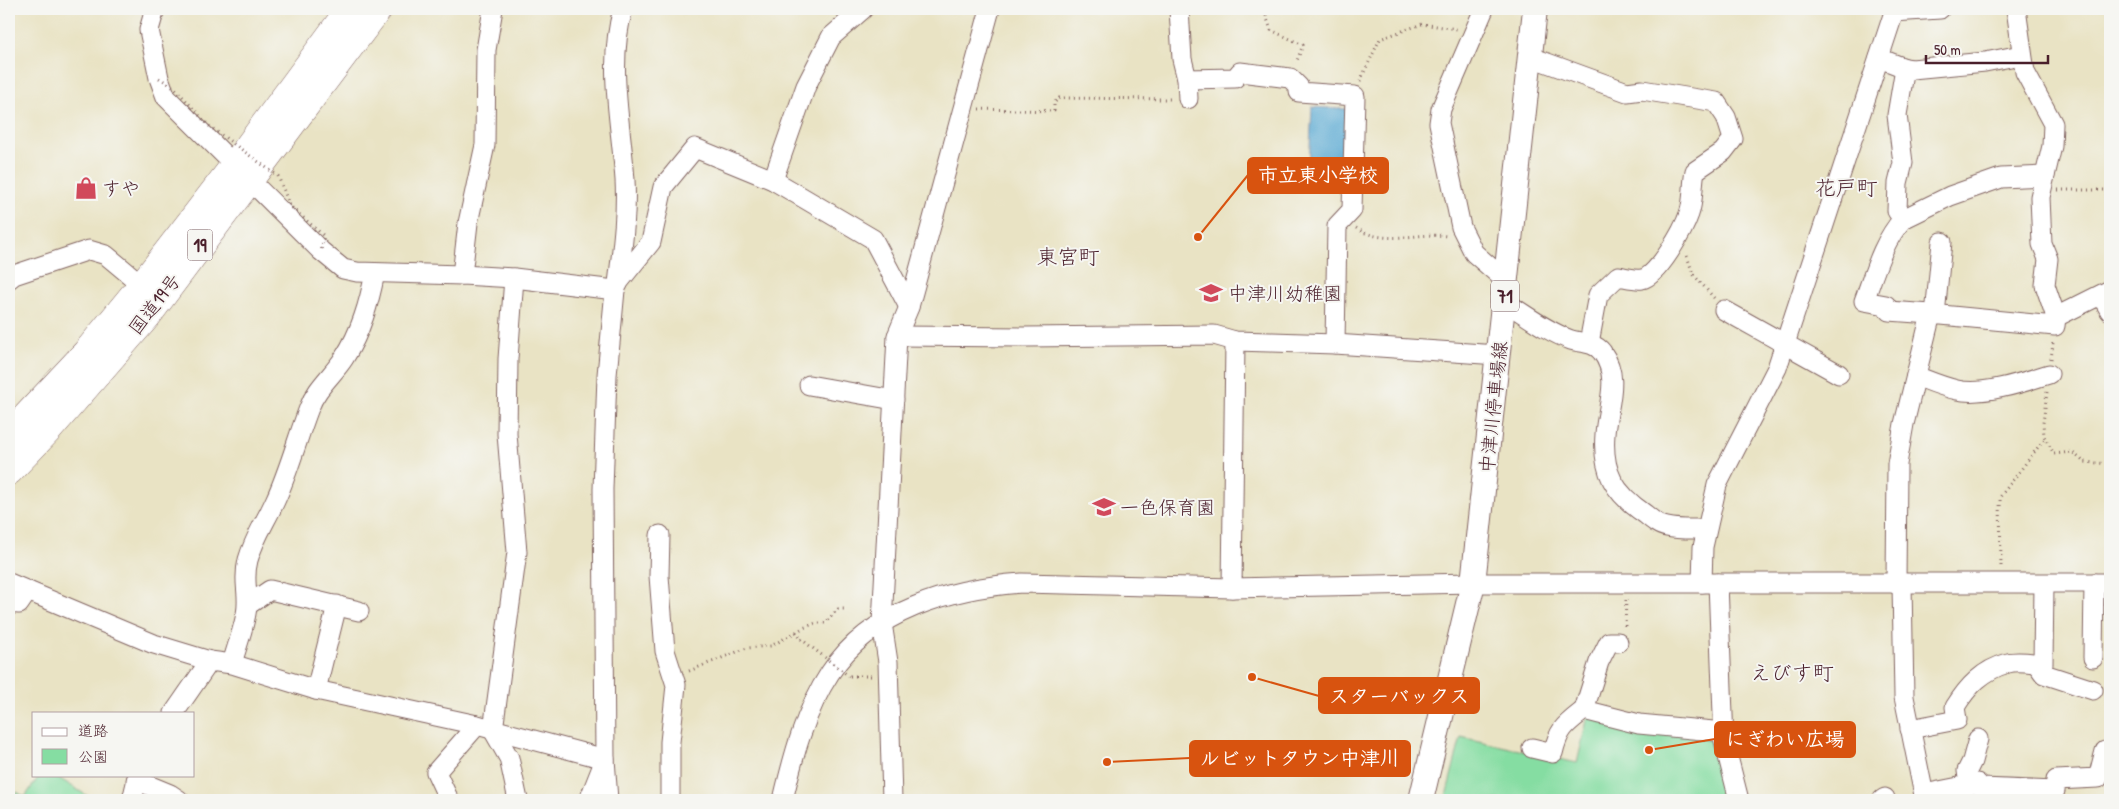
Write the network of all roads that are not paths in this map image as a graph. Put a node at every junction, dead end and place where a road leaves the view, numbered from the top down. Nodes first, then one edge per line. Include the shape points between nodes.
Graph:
1 (155, 9) edge
2 (350, 9) edge
3 (378, 9) edge
4 (493, 9) edge
5 (623, 9) edge
6 (863, 9) edge
7 (990, 9) edge
8 (1179, 9) edge
9 (1484, 9) edge
10 (1535, 9) edge
11 (1940, 9) edge
12 (2016, 9) edge
13 (1894, 11) edge
14 (2021, 55) junction
15 (1531, 57) junction
16 (1879, 58) junction
17 (1905, 68) junction
18 (1187, 79) junction
19 (1188, 99) road end
20 (242, 173) junction
21 (773, 180) junction
22 (2043, 183) junction
23 (1903, 219) junction
24 (1942, 242) dead end
25 (375, 273) junction
26 (462, 275) junction
27 (514, 278) junction
28 (9, 279) edge
29 (142, 285) junction
30 (616, 287) junction
31 (1505, 292) junction
32 (2105, 293) edge
33 (910, 307) junction
34 (1724, 310) road end
35 (2110, 311) edge
36 (1933, 314) junction
37 (2056, 322) junction
38 (898, 336) junction
39 (1235, 341) junction
40 (1589, 343) junction
41 (1785, 343) junction
42 (1335, 344) junction
43 (1498, 356) junction
44 (1839, 374) dead end
45 (2049, 374) road end
46 (1916, 376) junction
47 (809, 385) dead end
48 (894, 400) junction
49 (10, 429) edge
50 (9, 471) edge
51 (1706, 529) junction
52 (660, 535) dead end
53 (9, 583) edge
54 (1473, 583) junction
55 (1710, 583) junction
56 (2102, 583) edge
57 (1899, 584) junction
58 (2044, 584) junction
59 (1232, 588) junction
60 (28, 591) junction
61 (9, 603) edge
62 (248, 605) junction
63 (337, 605) junction
64 (359, 611) dead end
65 (882, 623) junction
66 (1618, 642) road end
67 (2093, 658) dead end
68 (210, 662) junction
69 (2036, 663) junction
70 (232, 664) junction
71 (316, 690) junction
72 (2093, 690) dead end
73 (1584, 710) junction
74 (175, 712) edge
75 (485, 728) junction
76 (1910, 729) junction
77 (1724, 732) junction
78 (1978, 739) dead end
79 (1532, 748) dead end
80 (2110, 752) edge
81 (605, 759) junction
82 (137, 777) edge
83 (1969, 785) junction
84 (1924, 797) edge
85 (132, 800) edge
86 (179, 800) edge
87 (449, 800) edge
88 (518, 800) edge
89 (589, 800) edge
90 (608, 800) edge
91 (670, 800) edge
92 (782, 800) edge
93 (892, 800) edge
94 (1421, 800) edge
95 (1740, 800) edge

1 - 20 street via 149,30 158,78 166,97
2 - 20 highway, 国道19号 / 19
3 - 20 highway, 国道19号 / 19
4 - 26 street via 486,50 485,145 468,223
5 - 30 street via 614,67 626,211
6 - 21 street via 831,37 806,86
7 - 33 street
8 - 18 street via 1182,59
9 - 31 street via 1441,109 1439,123 1461,227 1474,252
10 - 15 main road, 中津川停車場線 / 71
11 - 13 street
12 - 14 street
13 - 16 street
14 - 17 street via 1976,63
14 - 22 street via 2025,72 2053,124 2052,146
15 - 31 main road, 中津川停車場線 / 71
15 - 40 street via 1627,92 1642,90 1716,102 1726,117 1733,139 1723,152 1695,171 1690,212 1656,270 1642,279 1618,276 1598,295
16 - 17 street
16 - 41 street
17 - 23 street via 1898,115 1903,163 1898,184 1898,211
18 - 19 street
18 - 42 street via 1235,78 1240,72 1290,78 1299,86 1300,92 1355,96 1352,210 1337,226
20 - 25 street via 320,251 343,269
20 - 29 highway, 国道19号 / 19
20 - 50 highway, 国道19号 / 19 via 146,316
21 - 30 street via 695,148 663,187 651,242
21 - 33 street via 873,239
22 - 23 street via 2001,178 1950,196
22 - 37 street via 2040,197 2042,244 2048,259 2045,285
23 - 36 street via 1879,260 1864,301 1886,305 1889,311
24 - 36 street
25 - 26 street
25 - 62 street via 356,340 309,406 292,458 253,543 244,583
26 - 27 street
27 - 30 street
27 - 75 street via 507,434 517,552
28 - 29 street via 89,250 106,255
29 - 49 highway, 国道19号 / 19 via 87,352
30 - 81 street via 607,375 603,489
31 - 40 street via 1558,334
31 - 43 main road, 中津川停車場線 / 71
32 - 35 street
32 - 37 street
33 - 38 street
34 - 41 street
36 - 37 street
36 - 46 street
38 - 39 street via 1214,336
38 - 48 street
39 - 42 street
39 - 59 street
40 - 51 street via 1603,354 1613,386 1605,449 1616,490 1628,502 1666,527
41 - 44 street
41 - 51 street via 1777,368 1718,485
42 - 43 street
43 - 54 main road, 中津川停車場線 / 71
45 - 46 street via 2026,382 1968,391
46 - 57 street via 1897,464
47 - 48 street
48 - 65 street
51 - 55 street via 1703,547
52 - 91 street via 659,576 665,651 676,685 670,742
53 - 60 street
54 - 55 street
54 - 59 street
54 - 94 main road, 中津川停車場線 / 71
55 - 57 street
55 - 77 street
56 - 58 street
56 - 67 street
57 - 58 street
57 - 76 street via 1904,697
58 - 69 street via 2043,664
59 - 65 street via 996,585 923,602
60 - 61 street via 19,604
60 - 68 street via 154,644
62 - 63 street via 270,590
62 - 70 street
63 - 64 street
63 - 71 street
65 - 92 street via 850,650 826,680 810,709
65 - 93 street via 888,662
66 - 73 street via 1609,642 1599,662
68 - 70 street
68 - 74 street
69 - 72 street via 2044,674
69 - 76 street via 2009,662 1978,676 1955,706 1957,720
70 - 71 street
71 - 75 street
73 - 77 street via 1639,724
73 - 79 street via 1557,734 1553,753
75 - 81 street
75 - 87 street via 436,772
75 - 88 street via 509,758
76 - 84 street
77 - 95 street
78 - 83 street via 1967,771
80 - 83 street via 2105,751 2098,778 2056,780 2055,791
81 - 89 street
81 - 90 street
82 - 85 street
82 - 86 street
83 - 84 street

